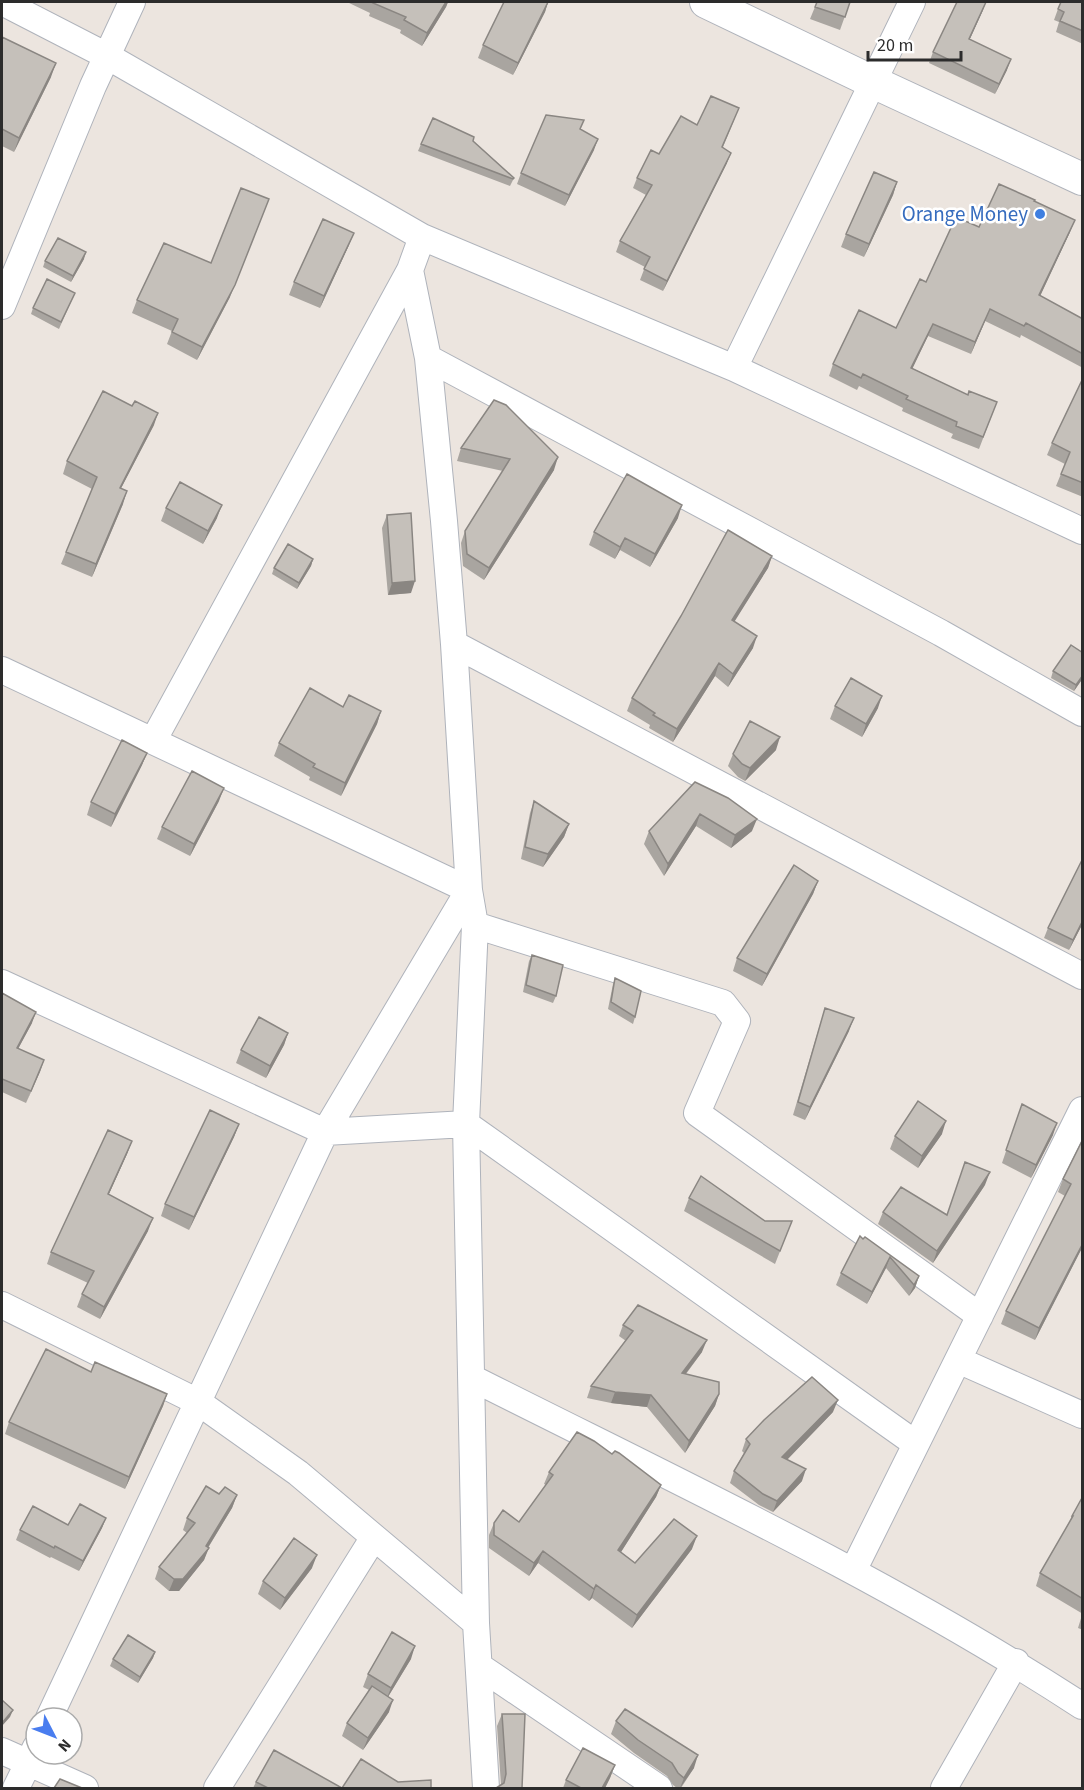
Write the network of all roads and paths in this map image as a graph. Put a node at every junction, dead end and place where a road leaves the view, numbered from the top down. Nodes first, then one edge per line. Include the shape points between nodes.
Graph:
1 (2, 2) edge
2 (132, 2) edge
3 (706, 2) edge
4 (912, 2) edge
5 (107, 56) junction
6 (873, 82) junction
7 (1083, 179) edge
8 (422, 237) junction
9 (410, 270) junction
10 (2, 306) edge
11 (428, 358) junction
12 (734, 368) junction
13 (1083, 531) edge
14 (454, 644) junction
15 (2, 670) edge
16 (1083, 713) edge
17 (153, 741) junction
18 (469, 890) junction
19 (475, 925) junction
20 (1083, 976) edge
21 (2, 983) edge
22 (1083, 1110) edge
23 (466, 1124) junction
24 (325, 1132) junction
25 (2, 1305) edge
26 (980, 1316) junction
27 (958, 1360) junction
28 (472, 1378) junction
29 (198, 1402) junction
30 (1083, 1415) edge
31 (916, 1444) junction
32 (374, 1537) junction
33 (853, 1571) junction
34 (476, 1623) junction
35 (1016, 1662) junction
36 (479, 1666) junction
37 (56, 1706) edge
38 (1083, 1706) edge
39 (2, 1750) edge
40 (24, 1754) edge
41 (27, 1766) edge
42 (50, 1766) edge
43 (16, 1788) edge
44 (85, 1788) edge
45 (217, 1788) edge
46 (486, 1788) edge
47 (659, 1788) edge
48 (944, 1788) edge

1 - 5 street
2 - 5 street
3 - 6 street
4 - 6 street
5 - 8 street
5 - 10 street
6 - 7 street
6 - 12 street
8 - 9 street
8 - 12 street
9 - 11 street
9 - 17 street
11 - 14 street
11 - 16 street
12 - 13 street
14 - 18 street
14 - 20 street
15 - 17 street
17 - 18 street
18 - 19 street
18 - 24 street
19 - 23 street
19 - 26 street via 723,1003 737,1021 697,1113
21 - 24 street
22 - 26 street
23 - 24 street
23 - 28 street
23 - 31 street
24 - 29 street
25 - 29 street
26 - 27 street
27 - 30 street
27 - 31 street
28 - 33 street
28 - 34 street
29 - 32 street via 298,1473
29 - 37 street
31 - 33 street
32 - 34 street
32 - 45 street
33 - 35 street
34 - 36 street
35 - 38 street
35 - 48 street
36 - 46 street
36 - 47 street
39 - 40 street
41 - 43 street
42 - 44 street

